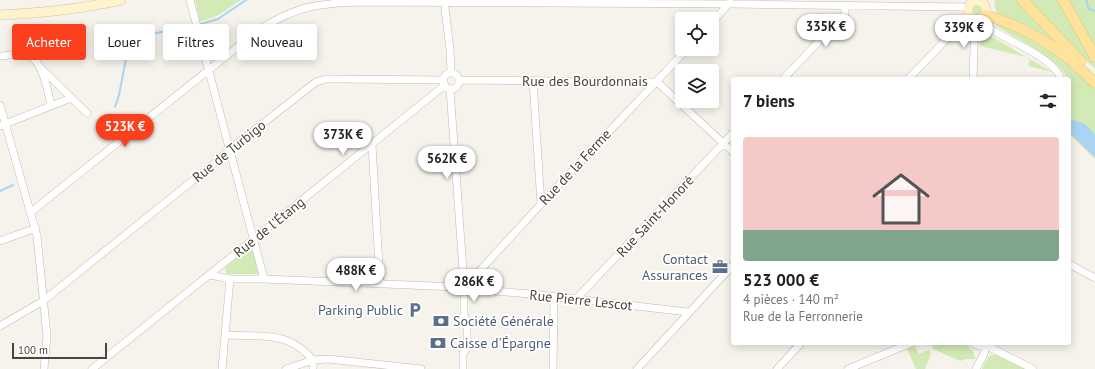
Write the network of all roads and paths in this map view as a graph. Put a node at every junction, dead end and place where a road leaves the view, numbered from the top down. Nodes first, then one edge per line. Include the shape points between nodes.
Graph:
1 (121, 0) edge
2 (190, 0) edge
3 (1022, 0) edge
4 (1063, 0) edge
5 (445, 1) edge
6 (730, 2) edge
7 (845, 6) junction
8 (979, 8) edge
9 (0, 15) edge
10 (719, 15) edge
11 (0, 56) edge
12 (680, 56) edge
13 (1095, 57) edge
14 (40, 67) junction
15 (208, 69) junction
16 (450, 73) junction
17 (1095, 76) edge
18 (785, 77) edge
19 (910, 77) edge
20 (973, 77) edge
21 (1060, 77) edge
22 (458, 80) junction
23 (533, 81) junction
24 (656, 82) junction
25 (1095, 83) edge
26 (446, 85) junction
27 (71, 98) junction
28 (0, 105) edge
29 (51, 106) junction
30 (87, 112) dead end
31 (3, 125) edge
32 (731, 134) edge
33 (723, 143) junction
34 (372, 145) junction
35 (230, 150) junction
36 (731, 150) edge
37 (541, 204) junction
38 (31, 212) junction
39 (36, 228) junction
40 (253, 240) junction
41 (0, 241) edge
42 (1071, 265) edge
43 (731, 267) edge
44 (210, 275) junction
45 (264, 278) junction
46 (1095, 278) edge
47 (230, 279) junction
48 (380, 283) junction
49 (466, 288) junction
50 (554, 297) junction
51 (576, 300) junction
52 (43, 301) junction
53 (688, 312) junction
54 (0, 326) edge
55 (225, 335) junction
56 (799, 345) edge
57 (906, 345) edge
58 (975, 345) edge
59 (986, 345) edge
60 (981, 358) junction
61 (313, 360) junction
62 (44, 369) edge
63 (92, 369) edge
64 (222, 369) edge
65 (286, 369) edge
66 (313, 369) edge
67 (421, 369) edge
68 (463, 369) edge
69 (553, 369) edge
70 (637, 369) edge
71 (777, 369) edge
72 (848, 369) edge
73 (976, 369) edge
74 (1033, 369) edge

1 - 9 main road via 68,10
2 - 15 street
3 - 17 main road
4 - 13 main road
5 - 6 street
5 - 15 street via 334,3 293,11 260,28
5 - 16 street
6 - 7 street
6 - 10 street
7 - 8 street
7 - 18 street via 844,14
8 - 19 street
8 - 20 street
8 - 21 street via 988,27 1050,63
8 - 25 main road via 1050,45
11 - 14 street via 26,54
12 - 24 street, Rue de la Ferme
14 - 27 street
14 - 29 street
15 - 35 street
15 - 38 street
16 - 22 street via 457,76
16 - 26 street via 445,76
22 - 23 street, Rue des Bourdonnais
22 - 26 street via 456,86
23 - 24 street, Rue des Bourdonnais
23 - 37 street
24 - 33 street, Rue des Bourdonnais
24 - 37 street, Rue de la Ferme
26 - 34 street, Rue de l'Étang
26 - 35 street, Rue de Turbigo via 338,79 316,82
26 - 49 street
27 - 29 street
27 - 30 street
28 - 31 street
29 - 31 street
31 - 38 street
32 - 33 street, Rue Saint-Honoré
33 - 36 street, Rue des Bourdonnais
33 - 51 street, Rue Saint-Honoré
34 - 40 street, Rue de l'Étang
34 - 48 street
35 - 40 street
35 - 52 street, Rue de Turbigo
37 - 49 street, Rue de la Ferme via 474,276
38 - 39 street
39 - 41 street
39 - 52 street
40 - 44 street, Rue de l'Étang
40 - 45 street
42 - 46 street
43 - 53 street
44 - 47 street, Rue Pierre Lescot
44 - 63 street, Rue de l'Étang
45 - 47 street, Rue Pierre Lescot
45 - 48 street, Rue Pierre Lescot
47 - 55 street
48 - 49 street, Rue Pierre Lescot
49 - 50 street, Rue Pierre Lescot
49 - 68 street via 464,316 467,321 467,348 463,353
50 - 51 street, Rue Pierre Lescot
50 - 69 street
51 - 53 street, Rue Pierre Lescot
52 - 54 street, Rue de Turbigo
52 - 62 street via 47,336
53 - 70 street
55 - 61 street via 289,341
55 - 64 street
56 - 71 street
57 - 72 street
58 - 60 street
59 - 60 street
59 - 74 street
60 - 73 street
61 - 65 street
61 - 66 street
61 - 67 street via 328,359

